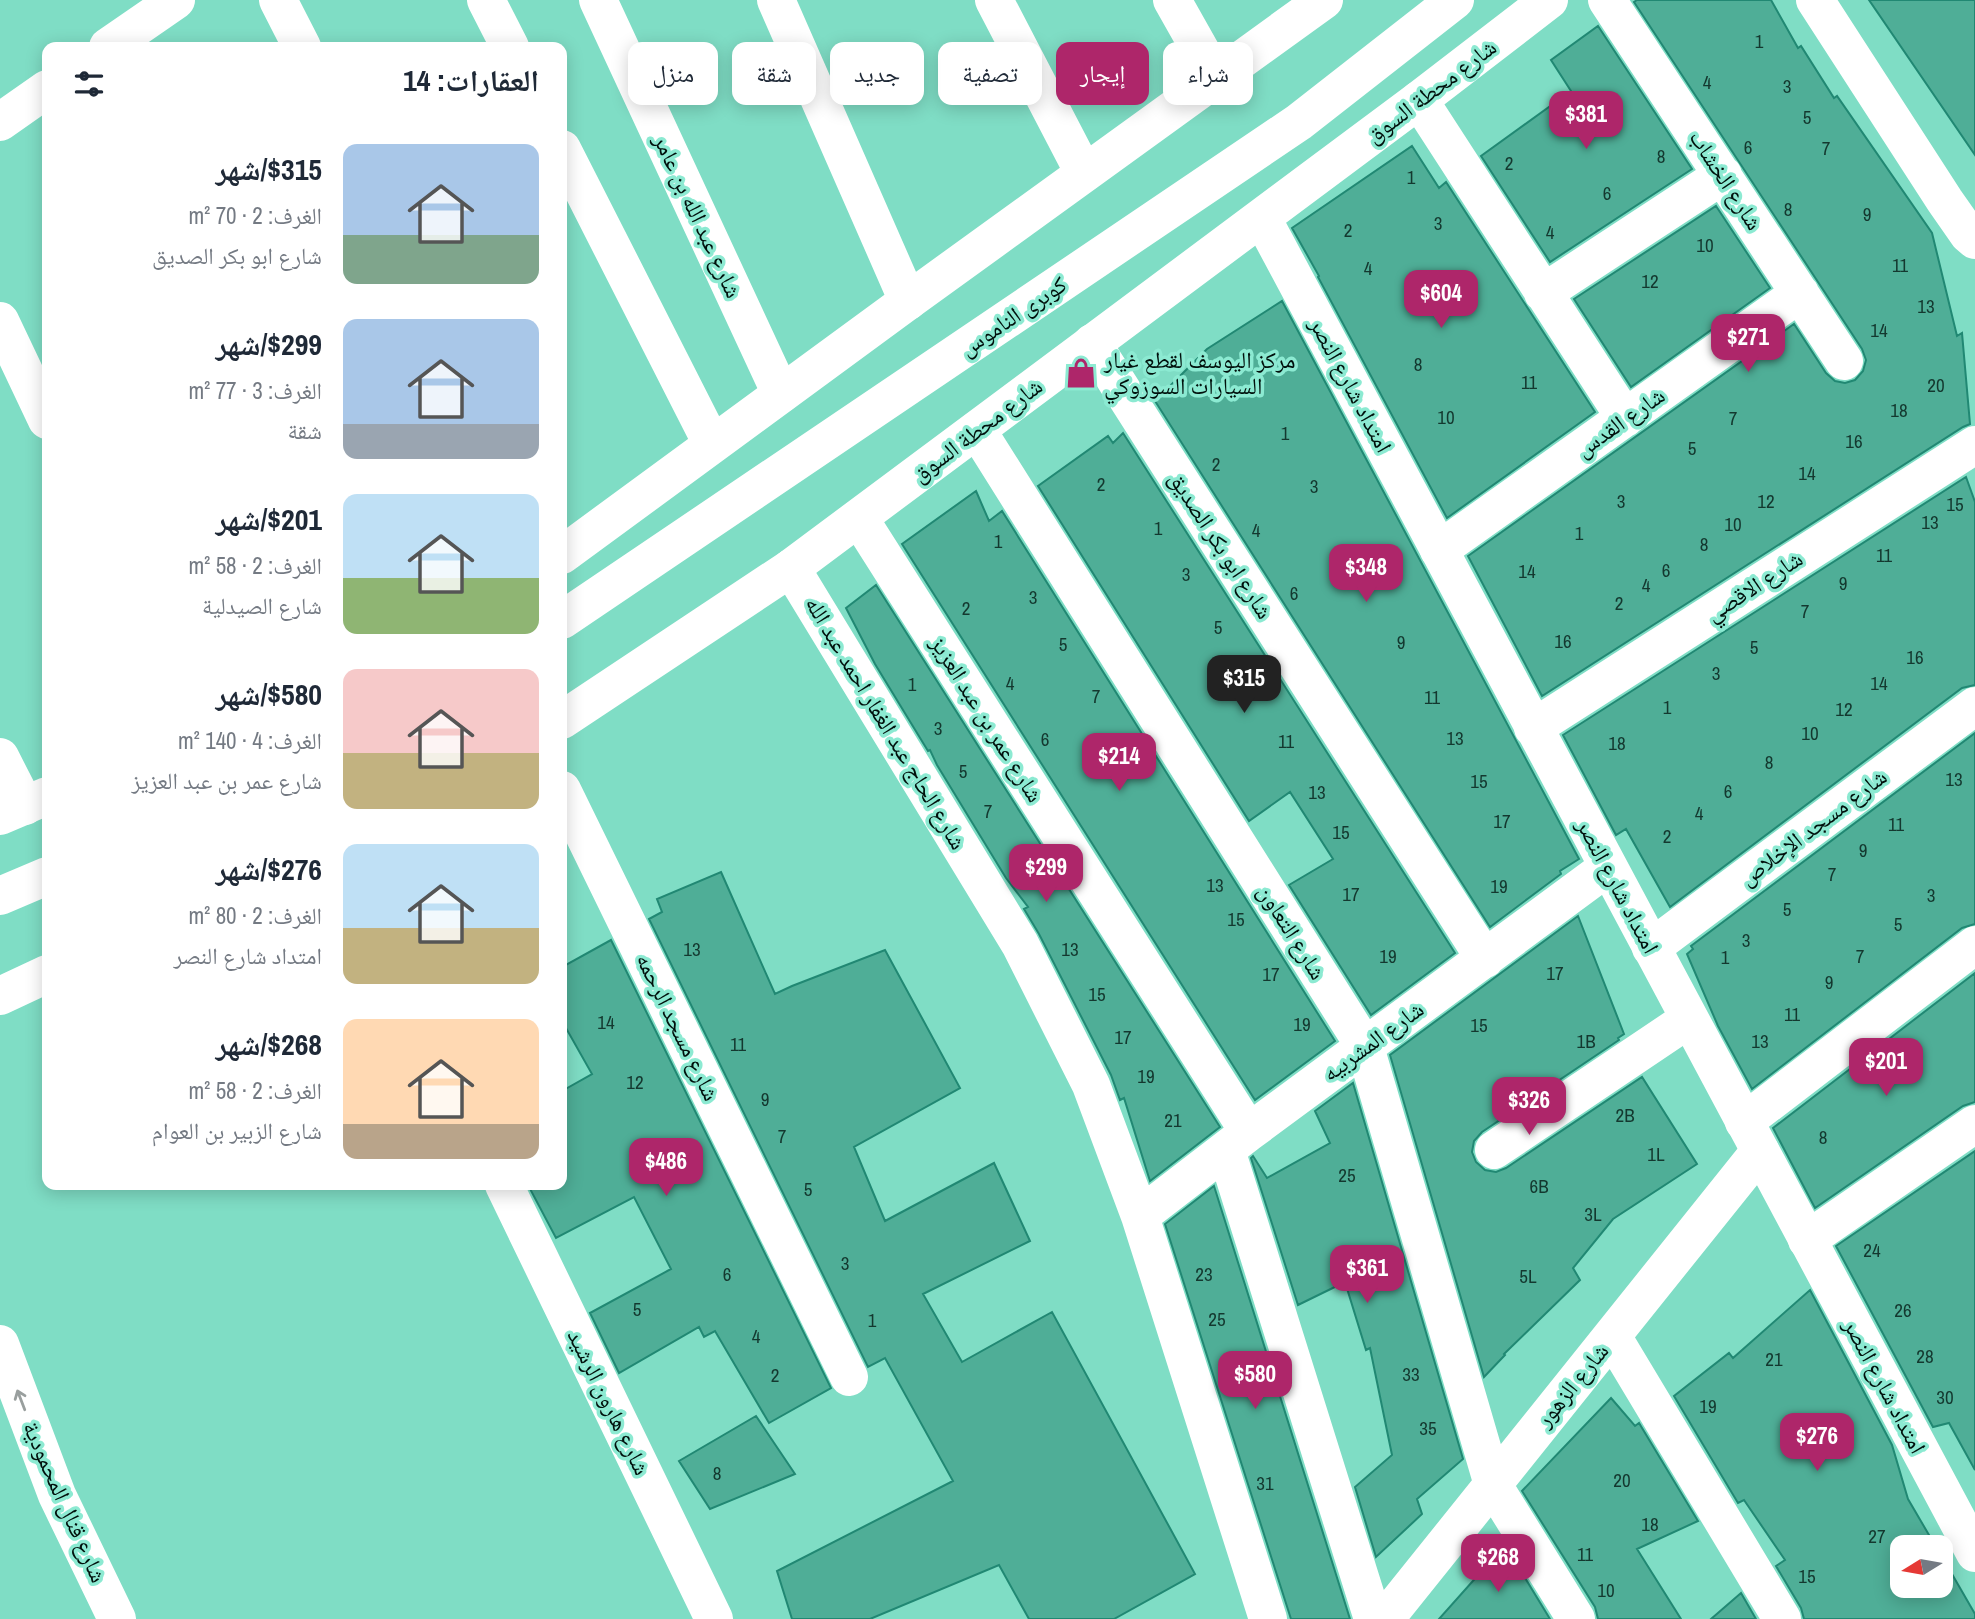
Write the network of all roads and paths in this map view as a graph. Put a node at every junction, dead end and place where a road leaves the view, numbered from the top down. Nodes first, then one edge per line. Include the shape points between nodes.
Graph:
1 (176, 0) edge
2 (278, 0) edge
3 (486, 0) edge
4 (598, 0) edge
5 (776, 0) edge
6 (994, 0) edge
7 (1172, 0) edge
8 (1324, 0) edge
9 (1455, 0) edge
10 (1549, 0) edge
11 (1607, 0) edge
12 (1815, 0) edge
13 (115, 42) edge
14 (299, 42) edge
15 (507, 42) edge
16 (1196, 42) edge
17 (1253, 51) edge
18 (1419, 100) junction
19 (1178, 105) edge
20 (567, 159) edge
21 (1084, 173) junction
22 (1723, 175) junction
23 (1262, 218) junction
24 (1975, 240) edge
25 (1543, 293) junction
26 (1800, 293) junction
27 (908, 301) junction
28 (0, 321) edge
29 (1092, 343) junction
30 (1844, 361) dead end
31 (781, 394) junction
32 (42, 409) edge
33 (1625, 418) junction
34 (977, 430) junction
35 (712, 444) junction
36 (1975, 445) edge
37 (859, 518) junction
38 (1438, 550) junction
39 (567, 551) edge
40 (791, 569) junction
41 (567, 617) edge
42 (1975, 706) edge
43 (567, 717) edge
44 (1534, 728) junction
45 (0, 757) edge
46 (567, 800) edge
47 (24, 806) edge
48 (1608, 867) junction
49 (42, 878) edge
50 (0, 895) edge
51 (1975, 945) edge
52 (1651, 948) junction
53 (1485, 959) junction
54 (42, 976) edge
55 (0, 996) edge
56 (1689, 1019) junction
57 (1365, 1047) junction
58 (1975, 1124) edge
59 (1752, 1136) junction
60 (1238, 1141) junction
61 (1494, 1150) dead end
62 (506, 1190) edge
63 (1140, 1216) junction
64 (1807, 1240) junction
65 (1612, 1336) junction
66 (0, 1344) edge
67 (849, 1377) dead end
68 (1493, 1485) junction
69 (1975, 1553) edge
70 (117, 1619) edge
71 (714, 1619) edge
72 (1268, 1619) edge
73 (1373, 1619) edge
74 (1385, 1619) edge
75 (1576, 1619) edge
76 (1783, 1619) edge

1 - 13 street
2 - 14 street
3 - 15 street
4 - 31 street, شارع عبد الله بن عامر
5 - 27 street
6 - 21 street
7 - 16 street
8 - 17 street
9 - 41 street, كوبرى الناموس via 1299,122
10 - 18 street, شارع محطة السوق
11 - 22 street, شارع الخشاب
12 - 24 street
18 - 23 street, شارع محطة السوق
18 - 25 street
19 - 21 street
20 - 35 street
21 - 27 street
22 - 25 street
22 - 26 street, شارع الخشاب
23 - 29 street, شارع محطة السوق
23 - 38 street, امتداد شارع النصر
25 - 33 street
26 - 30 street, شارع الخشاب
26 - 33 street, شارع القدس
27 - 31 street
28 - 32 street
29 - 34 street, شارع محطة السوق
29 - 53 street, شارع ابو بكر الصديق
31 - 35 street
33 - 38 street, شارع القدس
34 - 37 street, شارع محطة السوق
34 - 57 street, شارع التعاون
35 - 39 street
36 - 44 street, شارع الاقصي
37 - 40 street, شارع محطة السوق
37 - 60 street, شارع عمر بن عبد العزيز
38 - 44 street, امتداد شارع النصر
40 - 43 street, شارع محطة السوق
40 - 63 street, شارع الحاج عبد الغفار احمد عبد الله via 1020,944 1091,1085
42 - 52 street, شارع مسجد الإخلاص
44 - 48 street, امتداد شارع النصر
45 - 47 street
46 - 67 street, شارع مسجد الرحمه
48 - 52 street, امتداد شارع النصر
48 - 53 street, شارع المشربيه
49 - 50 street
51 - 59 street, شارع الزهور
52 - 56 street, امتداد شارع النصر
53 - 57 street, شارع المشربيه
54 - 55 street
56 - 59 street, امتداد شارع النصر
56 - 61 street
57 - 60 street, شارع المشربيه
57 - 68 street, شارع التعاون
58 - 64 street
59 - 64 street, امتداد شارع النصر
59 - 65 street, شارع الزهور
60 - 63 street, شارع المشربيه
60 - 73 street, شارع عمر بن عبد العزيز
62 - 71 street, شارع هارون الرشيد
63 - 72 street, شارع الحاج عبد الغفار احمد عبد الله
64 - 69 street, امتداد شارع النصر
65 - 68 street, شارع الزهور
65 - 76 street
70 -> 66 street, شارع قنال المحمودية via 57,1495
68 - 74 street, شارع الزهور
68 - 75 street, شارع التعاون

